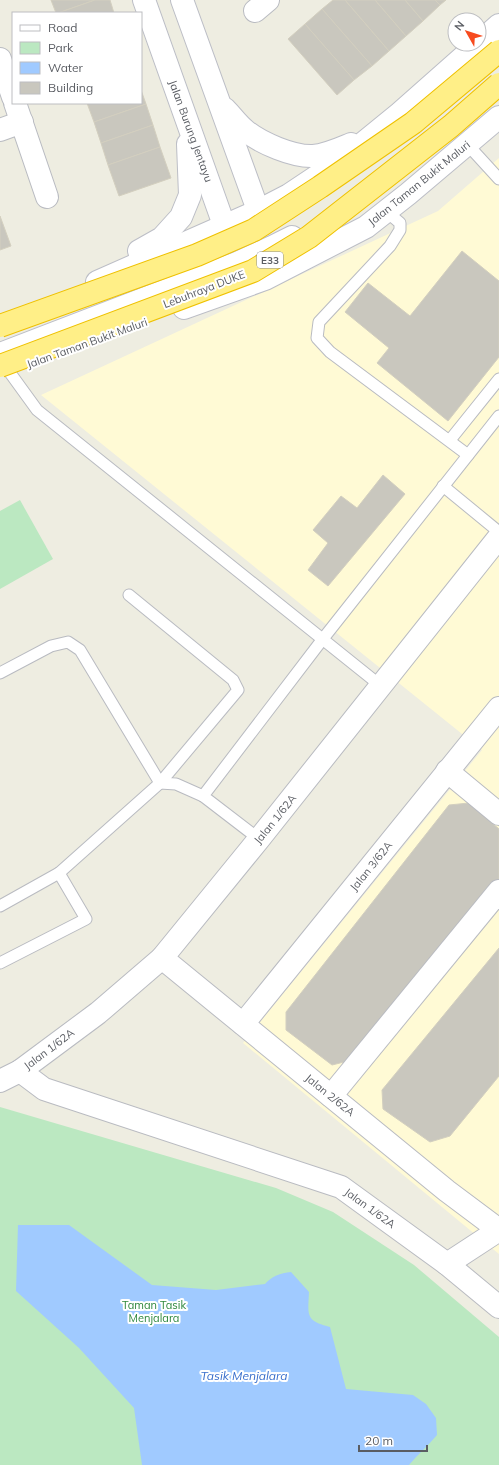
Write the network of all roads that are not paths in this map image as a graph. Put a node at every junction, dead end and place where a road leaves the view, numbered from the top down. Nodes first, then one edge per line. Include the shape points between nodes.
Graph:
1 (144, 0) edge
2 (182, 0) edge
3 (499, 25) edge
4 (487, 35) edge
5 (499, 51) edge
6 (468, 52) edge
7 (0, 59) edge
8 (499, 84) edge
9 (12, 94) edge
10 (499, 103) edge
11 (220, 104) junction
12 (18, 113) edge
13 (400, 113) junction
14 (499, 117) edge
15 (186, 118) junction
16 (0, 130) edge
17 (467, 144) junction
18 (499, 179) edge
19 (47, 197) dead end
20 (258, 211) junction
21 (386, 211) junction
22 (224, 225) junction
23 (272, 248) junction
24 (237, 262) junction
25 (77, 290) junction
26 (0, 317) edge
27 (0, 326) edge
28 (2, 365) edge
29 (499, 379) edge
30 (499, 416) edge
31 (450, 440) junction
32 (468, 455) junction
33 (443, 486) junction
34 (499, 532) edge
35 (499, 537) edge
36 (129, 595) dead end
37 (322, 640) junction
38 (0, 673) edge
39 (381, 686) junction
40 (499, 708) edge
41 (447, 771) junction
42 (160, 784) junction
43 (203, 796) junction
44 (499, 814) edge
45 (260, 839) junction
46 (59, 873) junction
47 (499, 891) edge
48 (0, 906) edge
49 (162, 958) junction
50 (0, 963) edge
51 (243, 1024) junction
52 (20, 1071) junction
53 (0, 1081) edge
54 (331, 1096) junction
55 (499, 1230) edge
56 (447, 1264) junction
57 (499, 1307) edge

1 - 15 street, Jalan Burung Jentayu
2 - 11 street
3 - 4 street
5 - 27 highway, bridge via 413,123 254,230 197,255
6 - 13 street
7 - 9 street
8 - 28 highway, Lebuhraya DUKE / E33, bridge via 451,126 309,236 253,270
10 - 23 street via 359,205
11 - 13 street via 246,131 263,141 282,150 312,156 334,152 351,144
11 - 20 street
12 - 16 street
12 - 19 street
13 - 20 street via 346,157 289,195
14 - 17 street, Jalan Taman Bukit Maluri
15 - 22 street, Jalan Burung Jentayu
15 - 25 street via 190,195 180,217 162,238
17 - 18 lane
17 - 21 street, Jalan Taman Bukit Maluri
20 - 22 street
20 - 23 street
21 - 28 street, Jalan Taman Bukit Maluri via 366,227 265,279 33,363
21 - 31 lane via 400,223 400,230 390,246 318,322 317,338 330,352
22 - 24 street, Jalan Burung Jentayu
22 - 25 street
23 - 24 street
24 - 28 street
25 - 26 street
28 - 37 lane via 37,410
29 - 31 lane
30 - 32 lane
31 - 32 lane
32 - 33 lane
33 - 34 lane
33 - 37 lane
35 - 39 street, Jalan 1/62A
36 - 42 lane via 233,680 238,690
37 - 39 lane
37 - 43 lane
38 - 42 lane via 51,646 68,642 80,650
39 - 45 street, Jalan 1/62A
40 - 41 street, Jalan 3/62A
41 - 44 street
41 - 51 street, Jalan 3/62A
42 - 43 lane via 176,784
42 - 46 lane
43 - 45 lane
45 - 49 street, Jalan 1/62A
46 - 48 lane
46 - 50 lane via 86,919
47 - 54 street
49 - 51 street, Jalan 2/62A
49 - 52 street, Jalan 1/62A via 98,1013
51 - 54 street, Jalan 2/62A
52 - 53 street, Jalan 1/62A
52 - 56 street, Jalan 1/62A via 44,1089 341,1188
54 - 55 street, Jalan 2/62A
55 - 56 street
56 - 57 street, Jalan 1/62A

